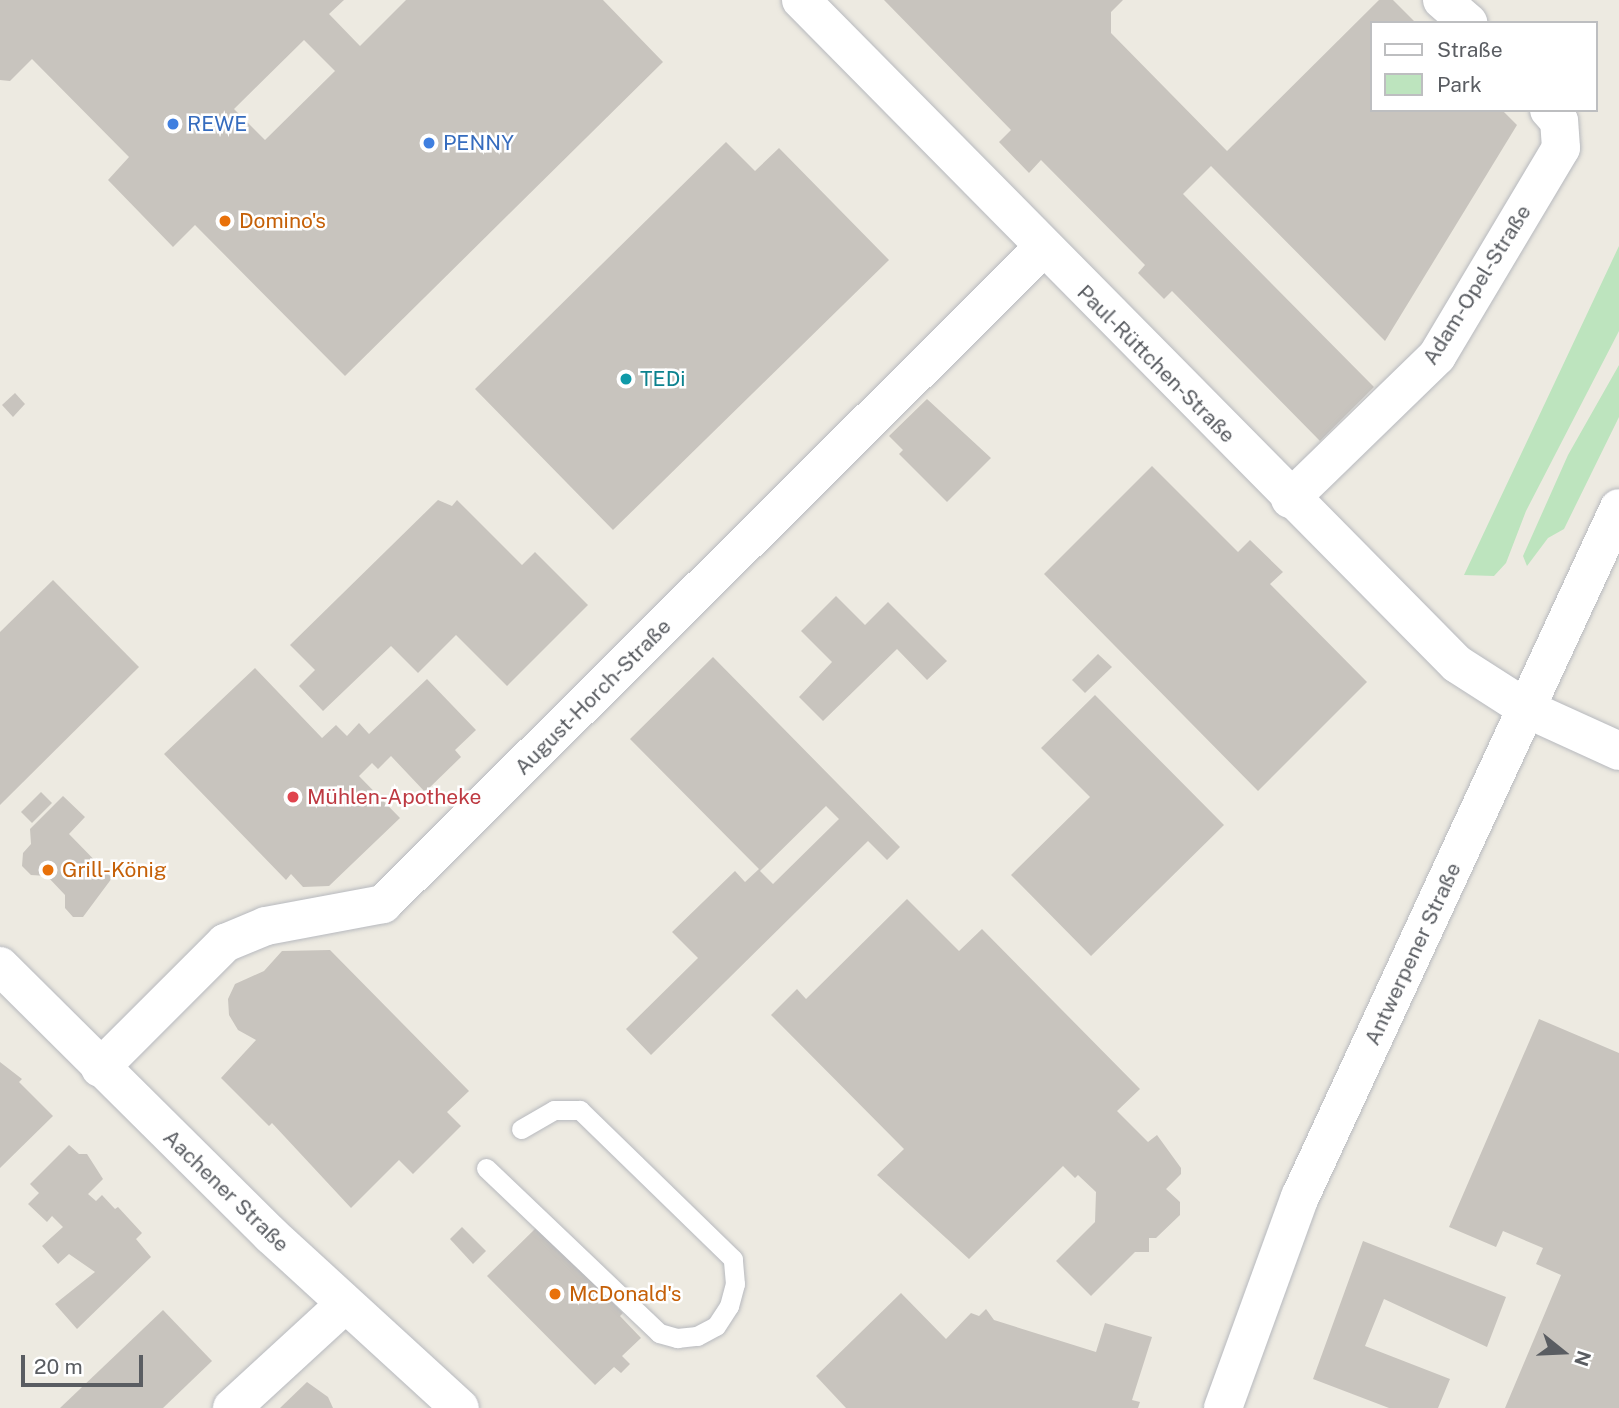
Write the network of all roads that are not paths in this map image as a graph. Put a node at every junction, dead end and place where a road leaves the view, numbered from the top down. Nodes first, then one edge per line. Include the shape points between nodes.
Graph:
1 (801, 0) edge
2 (1442, 0) edge
3 (1466, 21) edge
4 (1551, 112) edge
5 (1042, 249) junction
6 (1290, 499) junction
7 (1619, 508) edge
8 (1527, 709) junction
9 (1619, 751) edge
10 (0, 966) edge
11 (100, 1068) junction
12 (521, 1129) dead end
13 (486, 1168) dead end
14 (344, 1305) junction
15 (232, 1408) edge
16 (460, 1408) edge
17 (1223, 1408) edge

1 - 5 street, Paul-Rüttchen-Straße
2 - 3 street
4 - 6 street, Adam-Opel-Straße via 1559,121 1561,148 1437,356
5 - 6 street, Paul-Rüttchen-Straße
5 - 11 street, August-Horch-Straße via 383,904 265,926 225,943
6 - 8 street, Paul-Rüttchen-Straße via 1457,664
7 - 8 street, Antwerpener Straße
8 - 9 street, Paul-Rüttchen-Straße
8 - 17 street, Antwerpener Straße via 1300,1197
10 - 11 street, Aachener Straße
11 - 14 street, Aachener Straße
12 - 13 lane via 554,1110 580,1110 733,1259 735,1284 729,1306 716,1326 677,1339 659,1333
14 - 15 street
14 - 16 street, Aachener Straße

